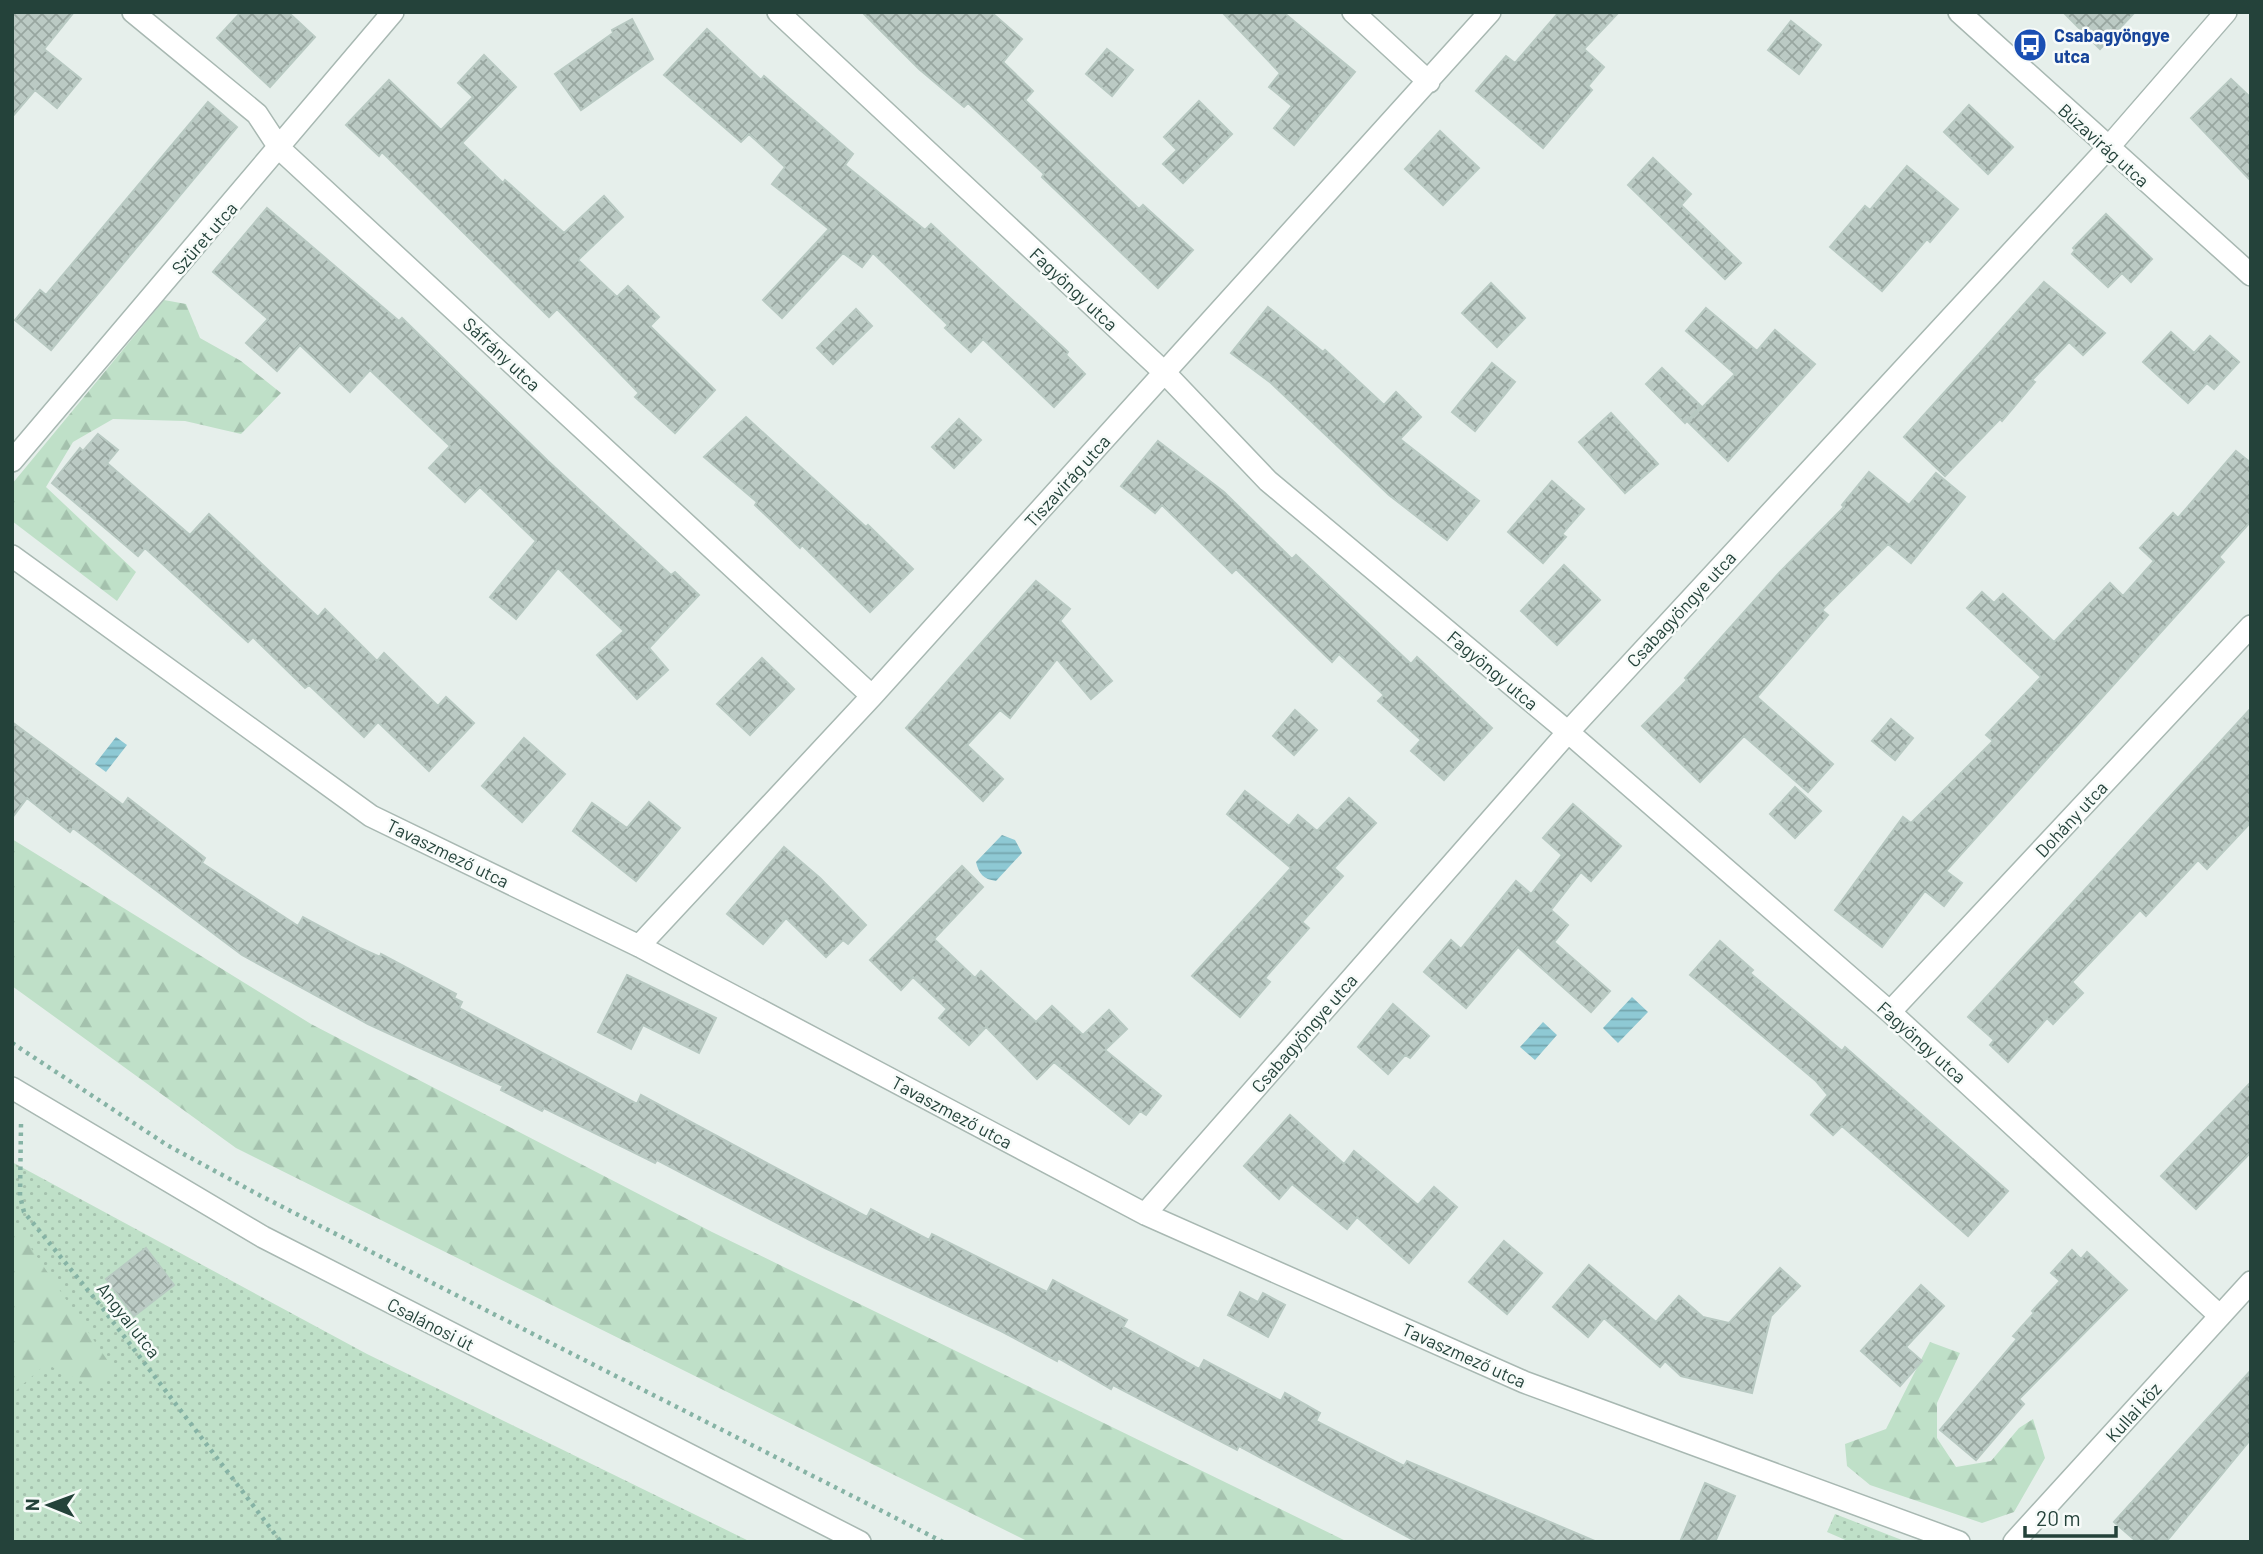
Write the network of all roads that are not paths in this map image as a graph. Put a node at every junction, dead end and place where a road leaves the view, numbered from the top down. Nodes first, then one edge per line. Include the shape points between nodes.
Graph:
1 (133, 12) edge
2 (393, 12) edge
3 (778, 12) edge
4 (1353, 12) edge
5 (1490, 12) edge
6 (1959, 12) edge
7 (2226, 12) edge
8 (1429, 82) junction
9 (280, 149) junction
10 (2107, 149) junction
11 (2251, 275) edge
12 (1165, 373) junction
13 (12, 461) edge
14 (12, 556) edge
15 (2251, 626) edge
16 (872, 696) junction
17 (1568, 733) junction
18 (639, 946) junction
19 (1890, 1012) junction
20 (16, 1092) edge
21 (1146, 1214) junction
22 (2251, 1282) edge
23 (2220, 1316) junction
24 (851, 1540) edge
25 (1959, 1542) edge
26 (2014, 1542) edge

1 - 9 street, Sáfrány utca via 257,114
2 - 9 street, Szüret utca
3 - 12 street, Fagyöngy utca
4 - 8 street
5 - 8 street, Tiszavirág utca
6 - 10 street, Búzavirág utca
7 - 10 street, Csabagyöngye utca
8 - 12 street, Tiszavirág utca
9 - 13 street, Szüret utca
9 - 16 street, Sáfrány utca
10 - 11 street, Búzavirág utca
10 - 17 street, Csabagyöngye utca
12 - 16 street, Tiszavirág utca
12 - 17 street, Fagyöngy utca via 1268,481
14 - 18 street, Tavaszmező utca via 371,816
15 - 19 street, Dohány utca
16 - 18 street, Tiszavirág utca
17 - 19 street, Fagyöngy utca
17 - 21 street, Csabagyöngye utca
18 - 21 street, Tavaszmező utca
19 - 23 street, Fagyöngy utca
20 - 24 street, Csalánosi út via 263,1237
21 - 25 street, Tavaszmező utca via 1524,1382
22 - 23 street, Kullai köz
23 - 26 street, Kullai köz

